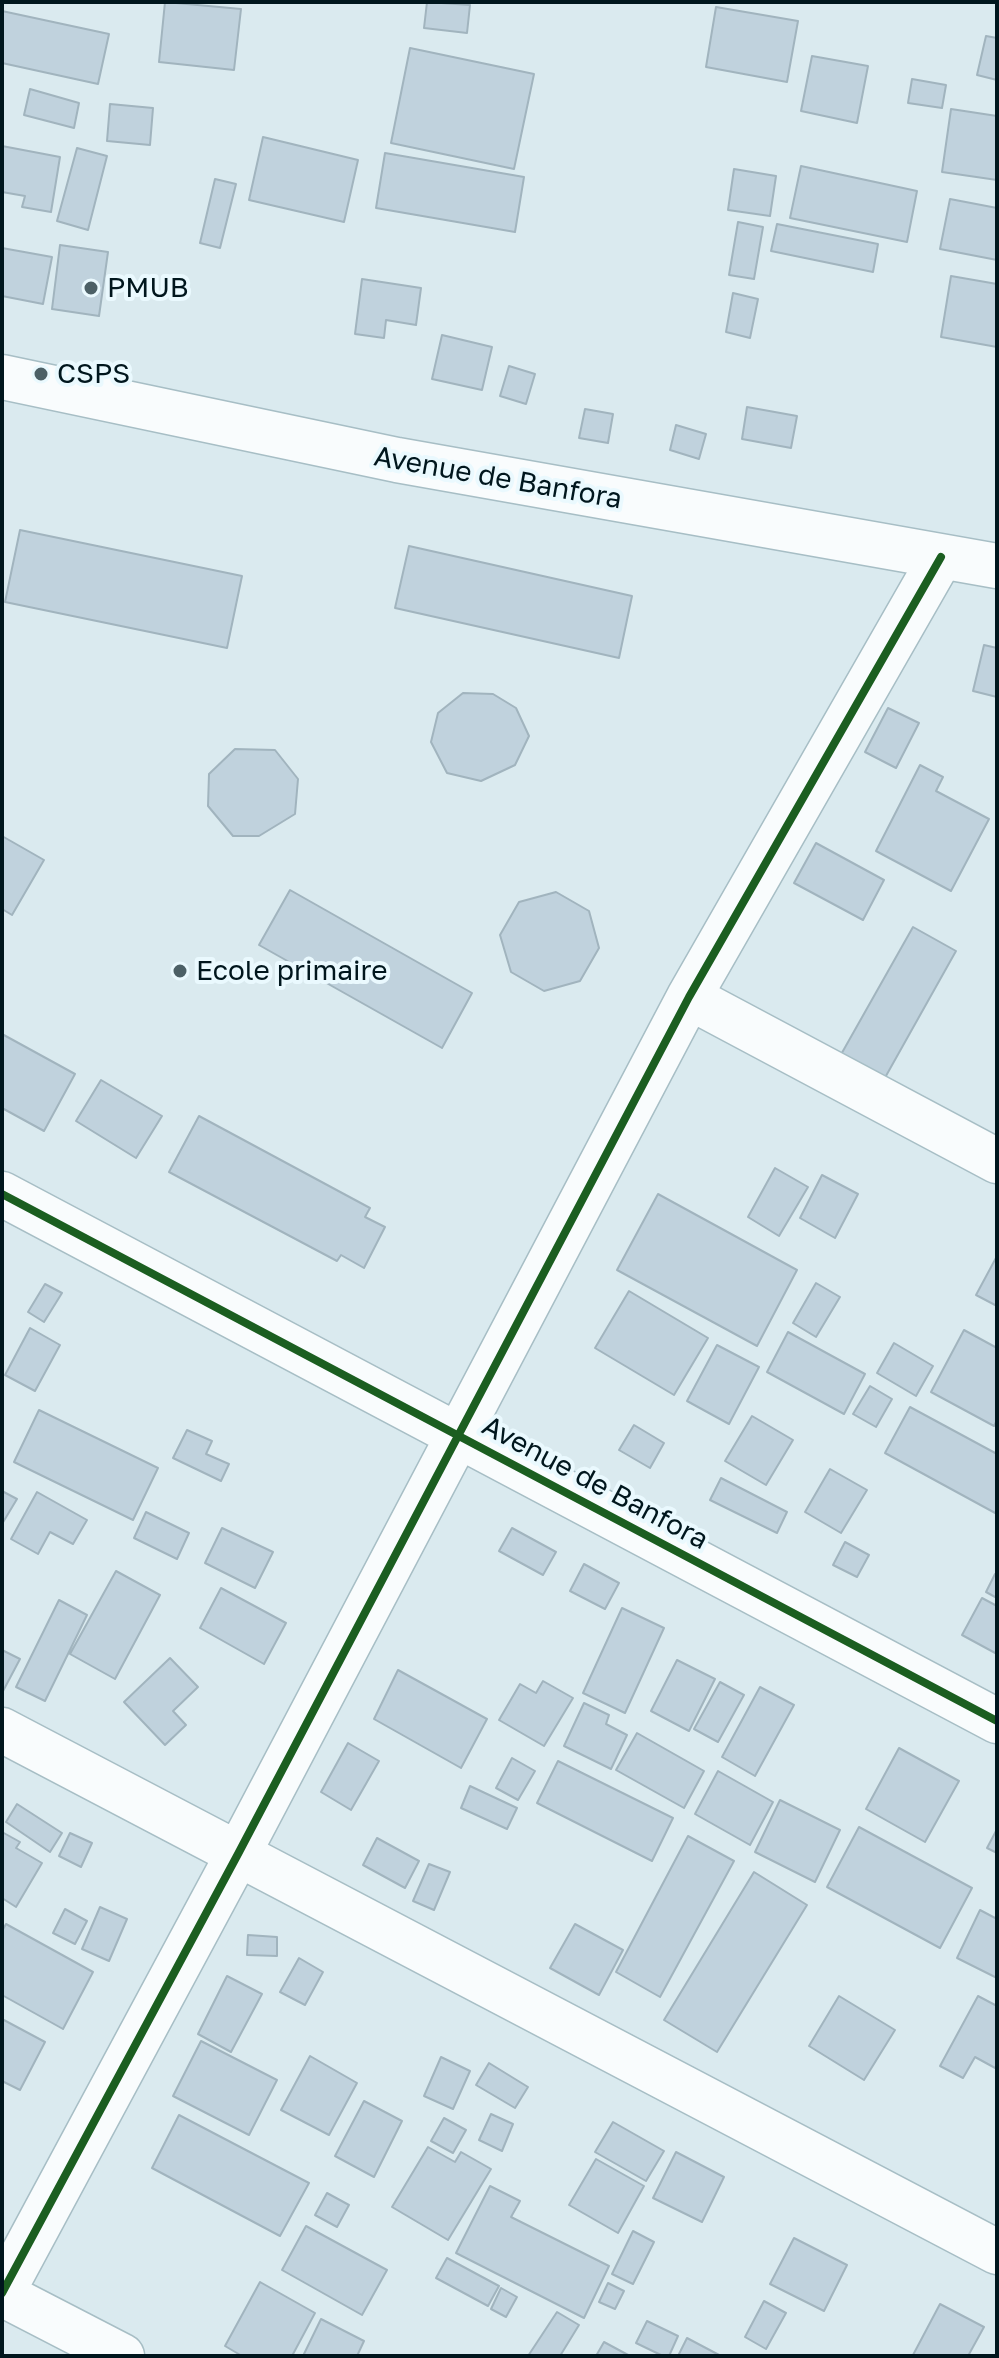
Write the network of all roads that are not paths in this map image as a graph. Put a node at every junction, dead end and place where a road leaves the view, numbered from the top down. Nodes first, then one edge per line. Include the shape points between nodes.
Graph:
1 (2, 377) edge
2 (941, 557) junction
3 (997, 566) edge
4 (689, 997) junction
5 (997, 1161) edge
6 (2, 1194) edge
7 (458, 1436) junction
8 (997, 1721) edge
9 (2, 1730) edge
10 (238, 1854) junction
11 (997, 2252) edge
12 (2, 2293) edge
13 (122, 2356) edge

1 - 2 street, Avenue de Banfora via 397,460
2 - 3 street, Avenue de Banfora
2 - 4 street
4 - 5 street
4 - 7 street
6 - 7 street, Avenue de Banfora
7 - 8 street, Avenue de Banfora
7 - 10 street
9 - 10 street
10 - 11 street
10 - 12 street
12 - 13 street

